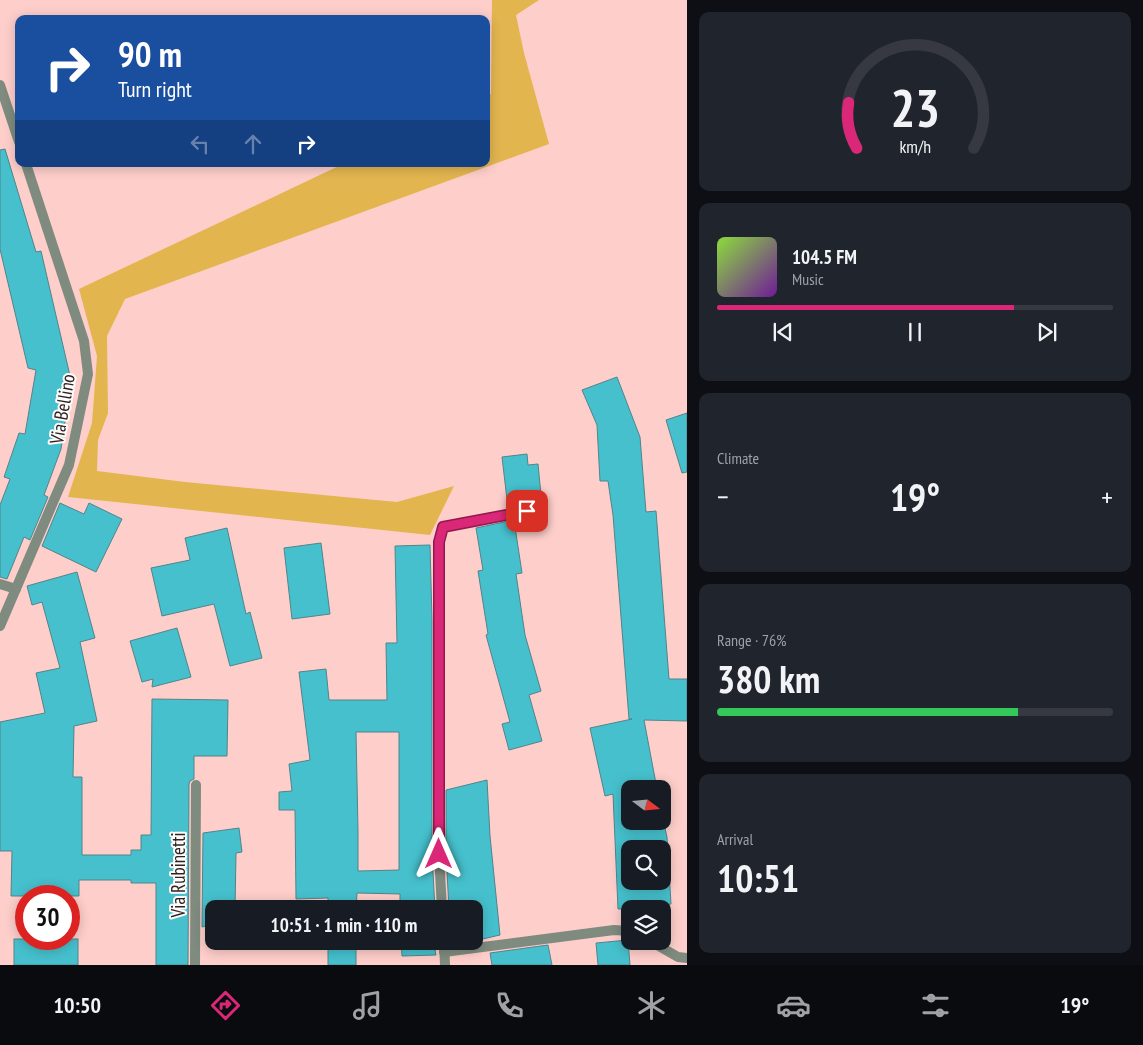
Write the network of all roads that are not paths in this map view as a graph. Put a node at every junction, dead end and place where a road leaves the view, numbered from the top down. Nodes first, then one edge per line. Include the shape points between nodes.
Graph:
1 (0, 85) edge
2 (15, 130) edge
3 (27, 167) edge
4 (527, 511) dead end
5 (0, 584) edge
6 (16, 589) junction
7 (0, 626) edge
8 (196, 785) dead end
9 (442, 900) edge
10 (621, 930) edge
11 (666, 950) edge
12 (444, 952) joint
13 (687, 958) edge
14 (195, 965) edge
15 (445, 965) edge

1 - 2 street
3 - 6 street, Via Bellino via 84,341 88,374 69,465
4 - 9 street via 443,527 439,542
5 - 6 street
6 - 7 street, Via Bellino
8 - 14 street, Via Rubinetti
10 - 12 street
11 - 13 street
12 - 15 street

